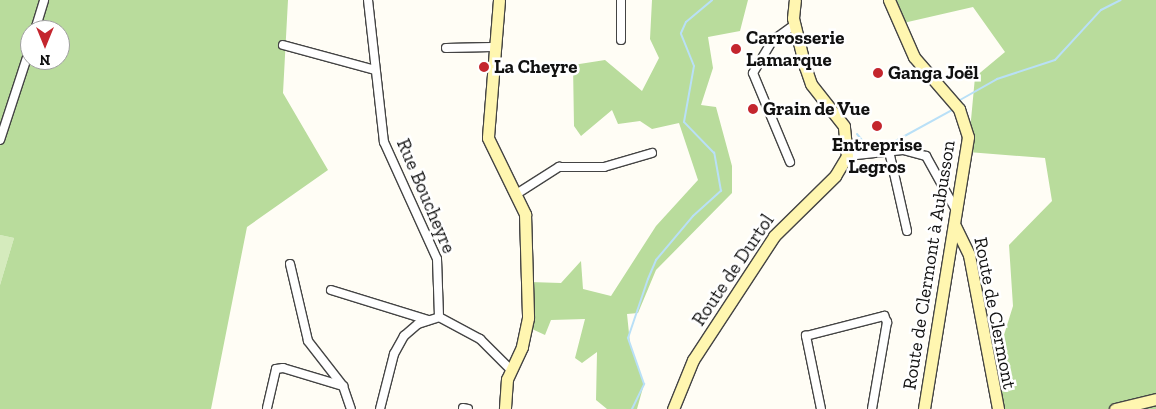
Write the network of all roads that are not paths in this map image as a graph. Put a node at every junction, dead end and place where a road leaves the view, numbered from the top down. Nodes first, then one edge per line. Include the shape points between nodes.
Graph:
1 (44, 0) edge
2 (368, 0) edge
3 (499, 0) edge
4 (621, 0) edge
5 (795, 0) edge
6 (889, 0) edge
7 (38, 20) edge
8 (794, 25) junction
9 (620, 40) dead end
10 (283, 45) dead end
11 (492, 47) junction
12 (446, 48) dead end
13 (24, 70) edge
14 (375, 70) junction
15 (0, 140) edge
16 (889, 151) junction
17 (652, 153) dead end
18 (847, 156) junction
19 (790, 162) dead end
20 (518, 193) junction
21 (957, 212) junction
22 (955, 226) junction
23 (906, 231) dead end
24 (290, 264) dead end
25 (331, 290) dead end
26 (438, 317) junction
27 (428, 320) junction
28 (510, 369) junction
29 (343, 386) junction
30 (1156, 399) edge
31 (267, 408) dead end
32 (463, 408) edge
33 (351, 409) edge
34 (380, 409) edge
35 (468, 409) edge
36 (505, 409) edge
37 (673, 409) edge
38 (821, 409) edge
39 (872, 409) edge
40 (924, 409) edge
41 (998, 409) edge
42 (1115, 409) edge

1 - 7 street
2 - 14 street, Rue Boucheyre
3 - 11 street
4 - 9 street
5 - 8 street
6 - 21 street, Route de Clermont à Aubusson via 918,64 957,107 966,124 968,149
8 - 18 street via 811,84 844,126
8 - 19 street via 772,41 754,73
10 - 14 street
11 - 12 street
11 - 20 street via 488,138 496,161
13 - 15 street
14 - 26 street, Rue Boucheyre via 388,155 437,261
16 - 18 street
16 - 21 street via 926,156
16 - 23 street
17 - 20 street via 604,167 559,167
18 - 37 street, Route de Durtol via 835,176 774,236 693,360
20 - 28 street via 525,220 528,318 522,347
21 - 22 street, Route de Clermont à Aubusson
22 - 40 street, Route de Clermont à Aubusson
22 - 41 street, Route de Clermont via 969,255
24 - 29 street via 308,341
25 - 27 street
26 - 27 street
26 - 28 street via 480,340
27 - 34 street via 409,331 394,354
28 - 36 street
29 - 31 street via 306,372 276,369
29 - 33 street
30 - 42 street
32 - 35 street
38 - 39 street via 806,336 879,316 887,318

